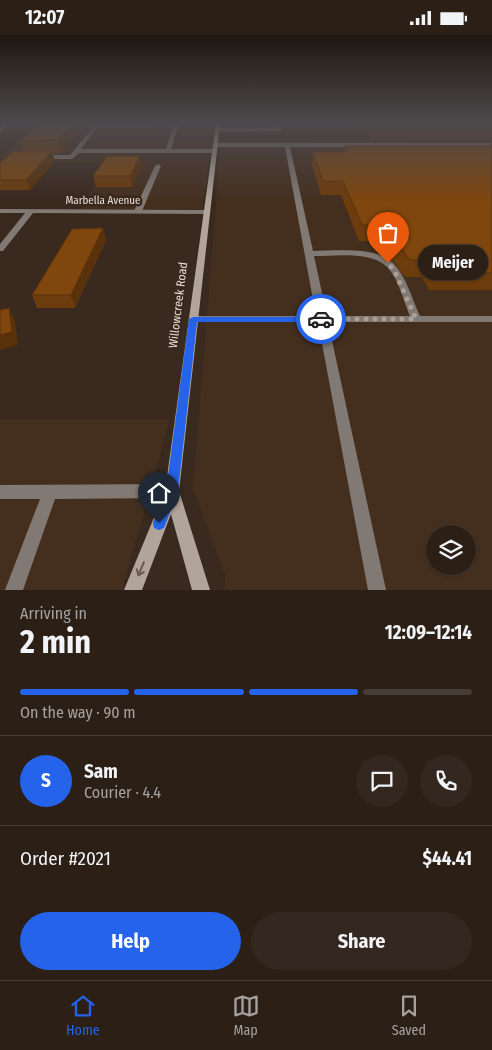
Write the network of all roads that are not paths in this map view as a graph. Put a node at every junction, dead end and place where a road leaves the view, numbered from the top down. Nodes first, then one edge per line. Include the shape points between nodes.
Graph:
1 (185, 150) edge
2 (215, 150) edge
3 (288, 150) edge
4 (77, 151) joint
5 (168, 151) joint
6 (33, 157) edge
7 (158, 166) dead end
8 (0, 211) edge
9 (30, 211) junction
10 (138, 211) junction
11 (206, 212) junction
12 (0, 249) edge
13 (309, 255) junction
14 (193, 319) junction
15 (323, 319) junction
16 (416, 319) junction
17 (492, 319) edge
18 (172, 491) junction
19 (0, 492) edge
20 (50, 492) junction
21 (14, 590) edge
22 (133, 590) edge
23 (201, 590) edge
24 (377, 590) edge

1 - 5 street
2 - 11 main road, Willowcreek Road
3 - 13 street
4 - 5 street
4 - 6 street via 72,157
7 - 10 street
8 - 9 street, Marbella Avenue
9 - 10 street, Marbella Avenue
9 - 12 street
10 - 11 street, Marbella Avenue
11 - 14 main road, Willowcreek Road
13 - 15 street
13 - 16 street via 358,254 388,263
14 - 15 street
14 - 18 main road, Willowcreek Road
15 - 16 street
15 - 24 street
16 - 17 street
18 - 20 street
18 -> 22 main road, Willowcreek Road
18 - 23 main road, Willowcreek Road
19 - 20 street
20 - 21 street

